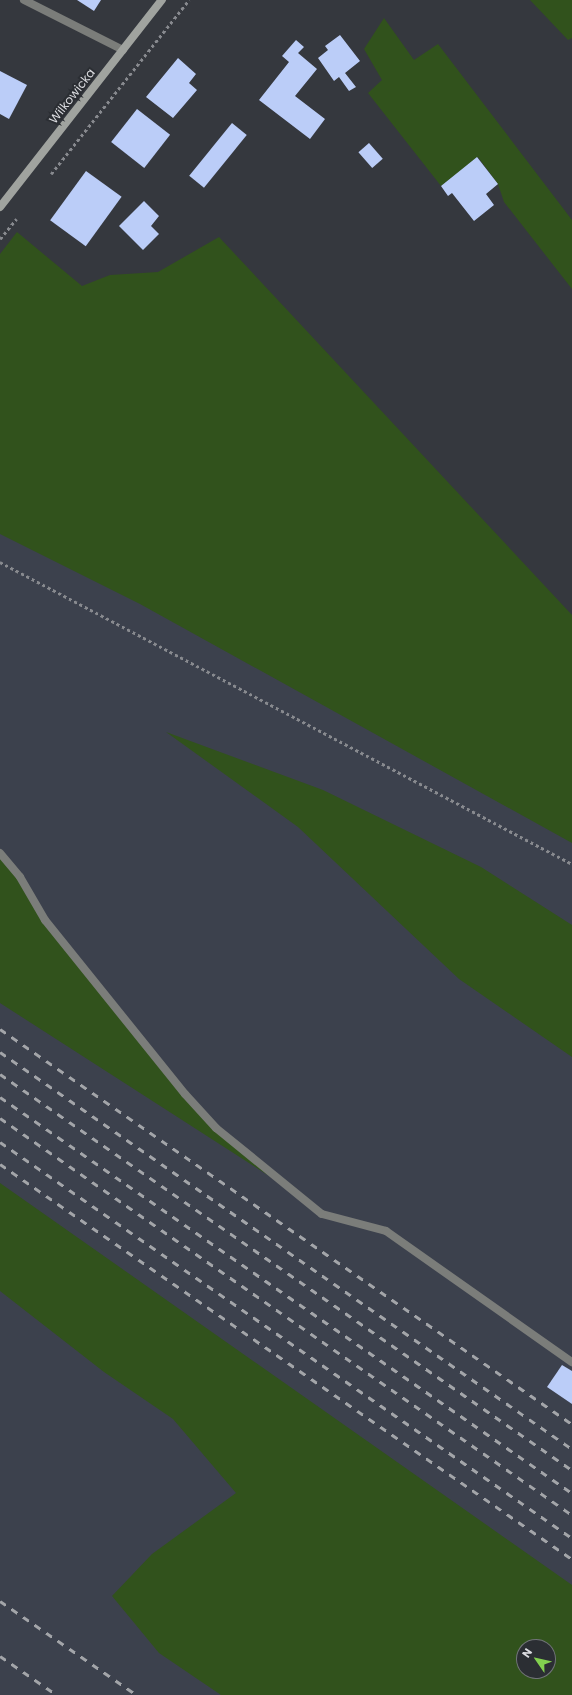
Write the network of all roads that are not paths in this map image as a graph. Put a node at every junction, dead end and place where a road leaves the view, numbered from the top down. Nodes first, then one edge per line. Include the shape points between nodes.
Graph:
1 (24, 0) edge
2 (162, 0) edge
3 (123, 50) junction
4 (0, 208) edge
5 (0, 853) edge
6 (572, 1362) edge

1 - 3 street
2 - 3 main road, Wilkowicka
3 - 4 main road, Wilkowicka
5 - 6 street via 20,876 45,920 185,1094 216,1128 322,1214 386,1231

